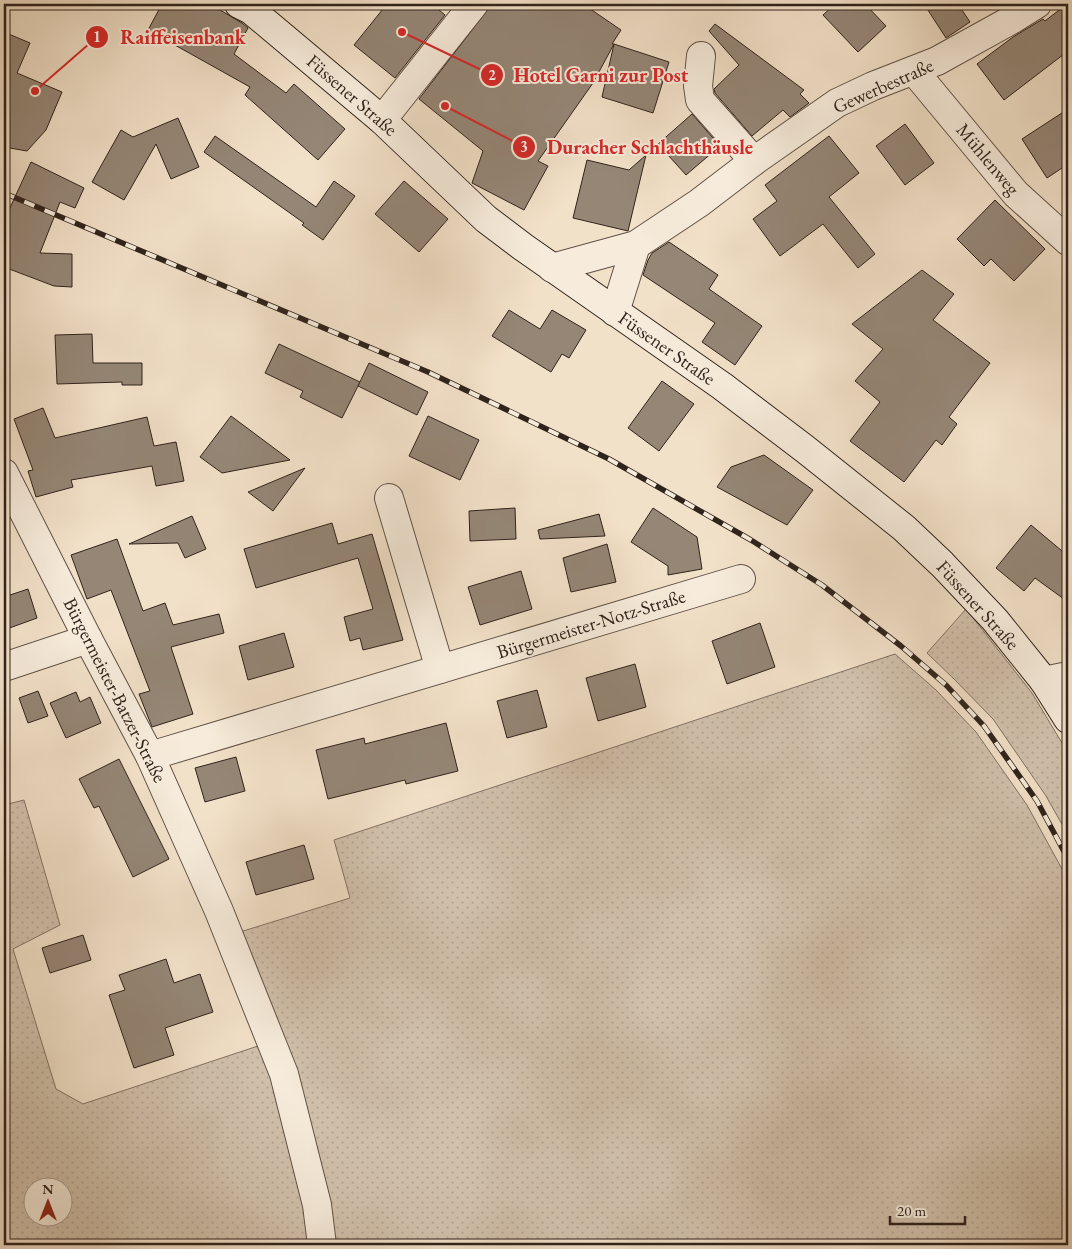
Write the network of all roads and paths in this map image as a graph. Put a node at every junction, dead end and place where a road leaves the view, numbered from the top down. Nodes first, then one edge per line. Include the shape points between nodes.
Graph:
1 (239, 4) edge
2 (474, 4) edge
3 (1037, 4) edge
4 (701, 56) dead end
5 (914, 71) junction
6 (382, 120) junction
7 (754, 161) junction
8 (1068, 241) edge
9 (636, 245) junction
10 (552, 268) junction
11 (615, 312) junction
12 (4, 473) edge
13 (389, 498) dead end
14 (741, 579) dead end
15 (88, 639) junction
16 (4, 666) edge
17 (440, 668) junction
18 (1056, 679) edge
19 (1068, 719) edge
20 (150, 756) junction
21 (322, 1245) edge

1 - 6 street, Füssener Straße via 251,10
2 - 6 street
3 - 5 street, Gewerbestraße via 946,57
4 - 7 street via 700,100
5 - 7 street, Gewerbestraße via 837,103
5 - 8 street, Mühlenweg via 1016,194
6 - 10 street, Füssener Straße via 486,219
7 - 9 street, Gewerbestraße
9 - 10 street, Gewerbestraße
9 - 11 street
10 - 11 street, Füssener Straße
11 - 18 street, Füssener Straße via 730,392 904,528
12 - 15 street, Bürgermeister-Batzer-Straße
13 - 17 street
14 - 17 street, Bürgermeister-Notz-Straße
15 - 16 street
15 - 20 street, Bürgermeister-Batzer-Straße
17 - 20 street, Bürgermeister-Notz-Straße
18 - 19 street, Füssener Straße
20 - 21 street, Bürgermeister-Batzer-Straße via 219,911 284,1074 317,1205

